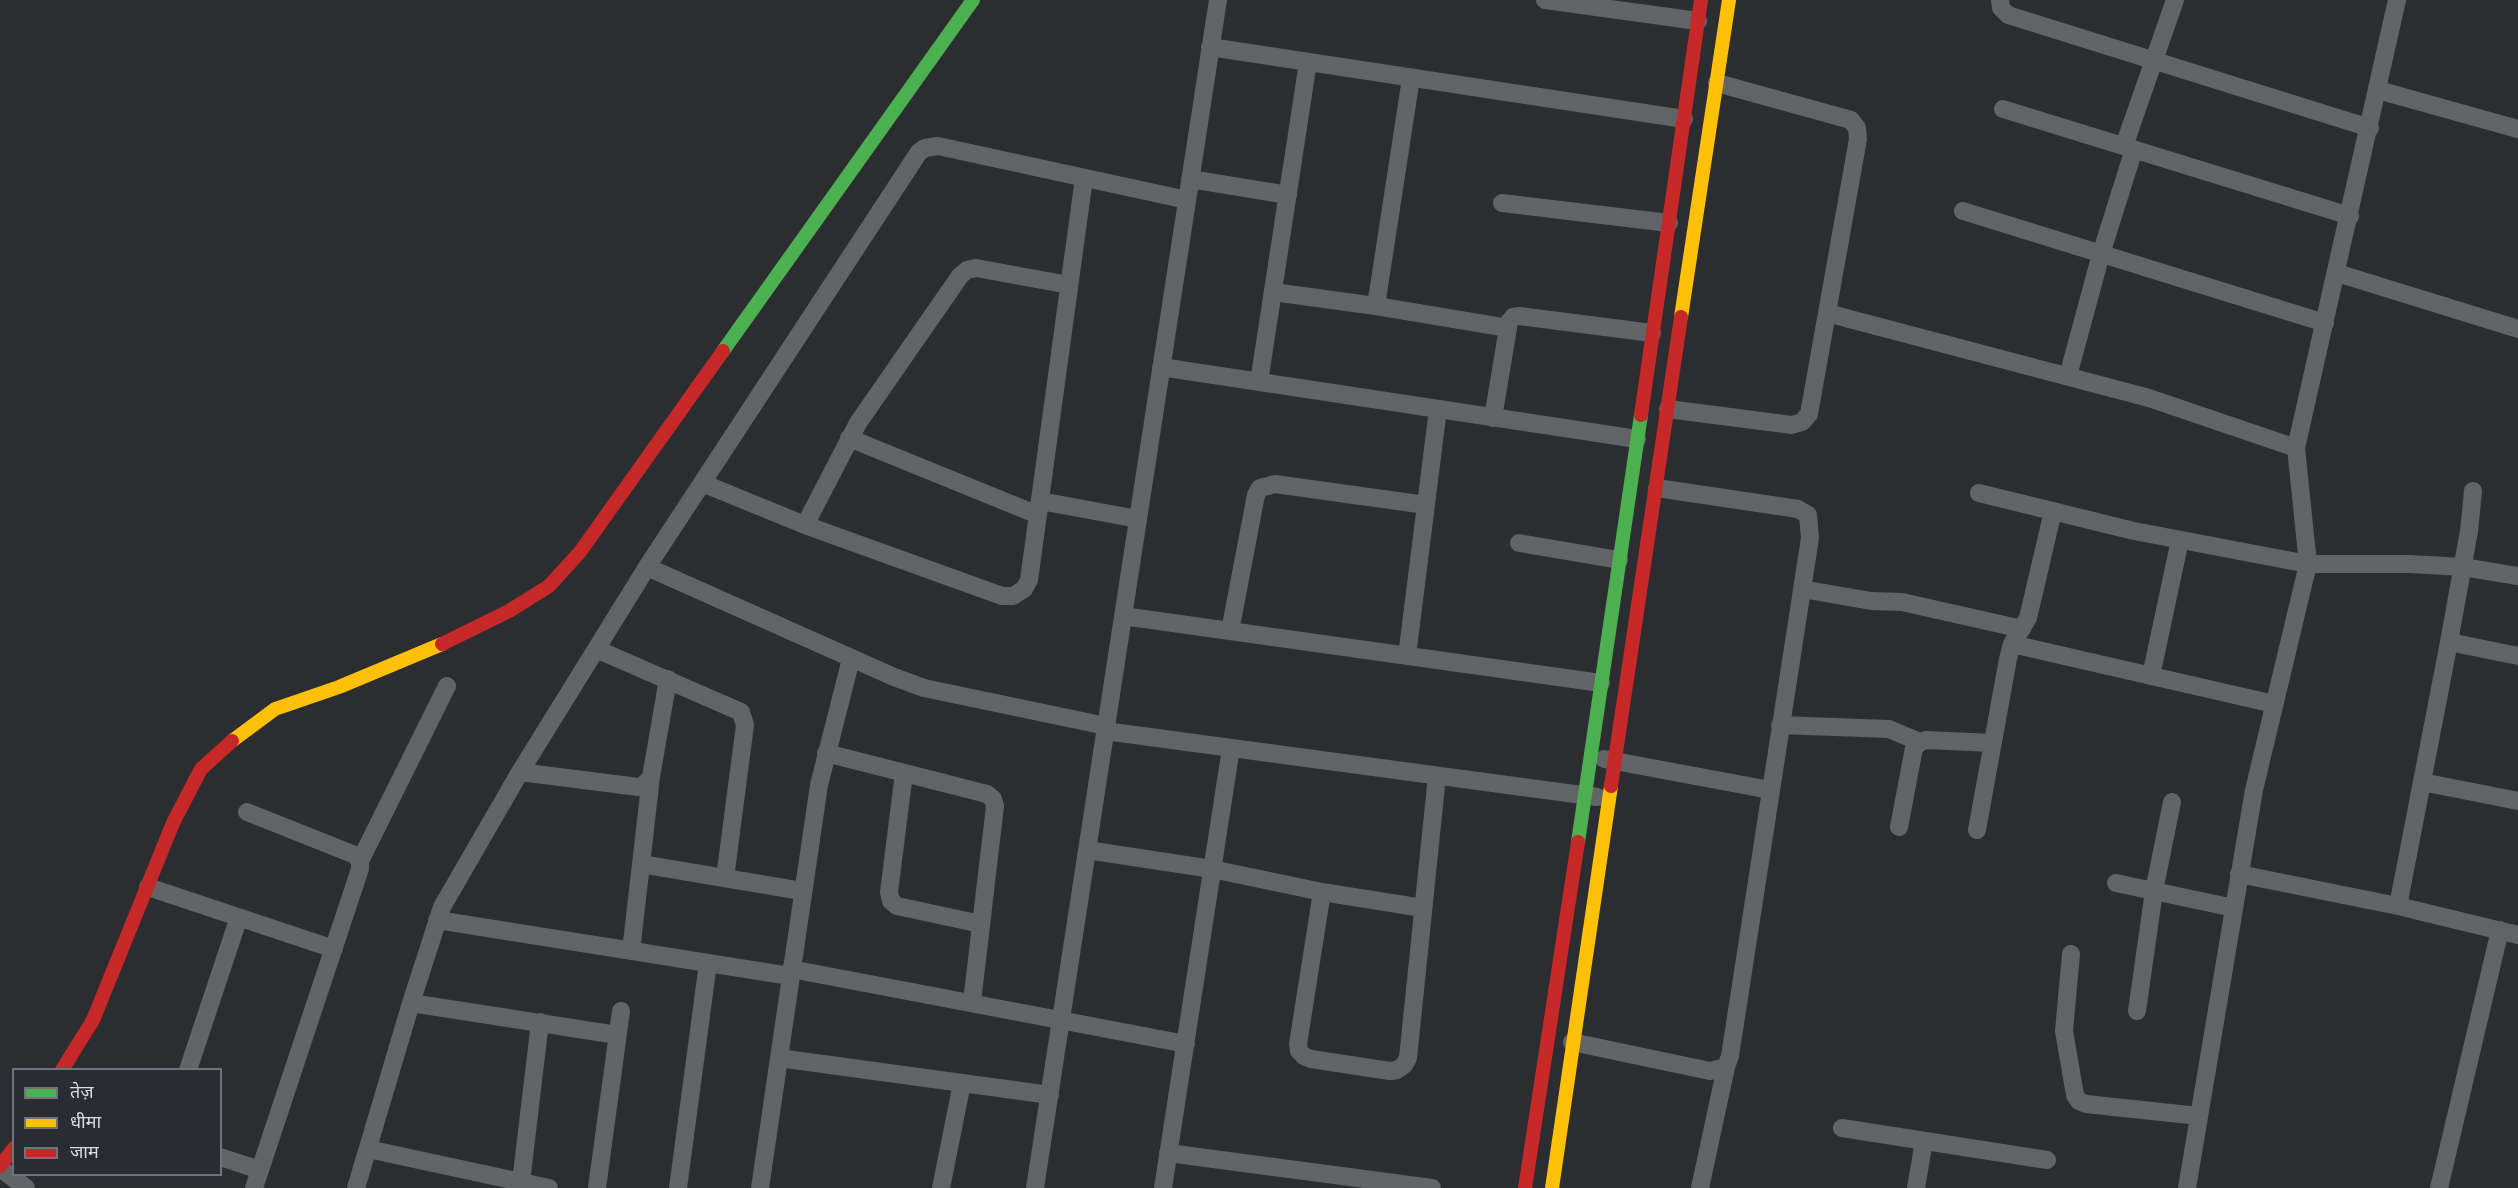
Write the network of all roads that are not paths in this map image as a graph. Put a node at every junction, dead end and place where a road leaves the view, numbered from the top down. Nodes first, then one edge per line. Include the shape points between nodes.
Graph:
1 (973, 0) edge
2 (1218, 0) edge
3 (1545, 0) edge
4 (1701, 0) edge
5 (1729, 0) edge
6 (2000, 0) edge
7 (2175, 0) edge
8 (2397, 0) edge
9 (1698, 21) junction
10 (1210, 47) junction
11 (2152, 60) junction
12 (1308, 62) junction
13 (1411, 78) junction
14 (1717, 83) junction
15 (2378, 90) junction
16 (2003, 109) dead end
17 (1684, 119) junction
18 (2370, 128) junction
19 (2518, 129) edge
20 (2129, 148) junction
21 (1084, 178) junction
22 (1190, 179) junction
23 (1288, 195) junction
24 (1187, 200) junction
25 (1502, 203) dead end
26 (1963, 211) dead end
27 (2350, 216) junction
28 (1669, 223) junction
29 (2101, 254) junction
30 (2337, 273) junction
31 (1069, 285) junction
32 (1273, 292) junction
33 (1377, 306) junction
34 (1827, 313) junction
35 (2325, 323) junction
36 (1509, 328) junction
37 (2518, 328) edge
38 (1652, 333) junction
39 (1161, 367) junction
40 (2068, 376) junction
41 (1259, 382) junction
42 (1438, 409) junction
43 (1668, 409) junction
44 (1493, 418) junction
45 (849, 438) junction
46 (1637, 440) junction
47 (2296, 448) junction
48 (702, 483) junction
49 (1657, 488) junction
50 (2473, 491) dead end
51 (1979, 493) dead end
52 (1426, 505) junction
53 (1039, 508) junction
54 (2053, 511) junction
55 (1138, 519) junction
56 (805, 525) junction
57 (2180, 540) junction
58 (1519, 543) dead end
59 (1619, 560) junction
60 (2308, 564) junction
61 (647, 567) junction
62 (2463, 567) junction
63 (2518, 576) edge
64 (1802, 589) junction
65 (1123, 616) junction
66 (1230, 631) junction
67 (2017, 637) junction
68 (2449, 642) junction
69 (596, 649) junction
70 (1407, 656) junction
71 (2518, 656) edge
72 (851, 659) junction
73 (2151, 676) junction
74 (668, 679) junction
75 (1601, 683) junction
76 (447, 686) dead end
77 (2274, 704) junction
78 (1780, 725) junction
79 (1106, 729) junction
80 (1920, 742) junction
81 (1993, 743) junction
82 (1231, 748) junction
83 (826, 753) junction
84 (1590, 758) junction
85 (1616, 760) junction
86 (520, 772) junction
87 (904, 773) junction
88 (1437, 776) junction
89 (651, 777) junction
90 (2422, 783) junction
91 (1770, 790) junction
92 (1585, 796) junction
93 (1610, 798) junction
94 (2518, 801) edge
95 (2172, 802) dead end
96 (248, 812) dead end
97 (1899, 827) dead end
98 (1977, 830) dead end
99 (1087, 850) junction
100 (360, 861) junction
101 (641, 864) junction
102 (1212, 869) junction
103 (2240, 874) junction
104 (725, 878) junction
105 (2116, 883) dead end
106 (147, 886) junction
107 (802, 891) junction
108 (2154, 891) junction
109 (1322, 892) junction
110 (2398, 906) junction
111 (1424, 908) junction
112 (2234, 908) junction
113 (239, 917) junction
114 (437, 920) junction
115 (981, 924) junction
116 (2509, 932) edge
117 (334, 949) junction
118 (631, 951) junction
119 (2071, 954) dead end
120 (708, 963) junction
121 (791, 973) junction
122 (972, 1002) junction
123 (411, 1003) junction
124 (621, 1011) dead end
125 (2137, 1011) dead end
126 (1061, 1019) junction
127 (540, 1022) junction
128 (617, 1035) junction
129 (1572, 1042) junction
130 (1186, 1044) junction
131 (779, 1058) junction
132 (1726, 1067) junction
133 (63, 1068) edge
134 (189, 1068) edge
135 (962, 1083) junction
136 (1050, 1095) junction
137 (2199, 1116) junction
138 (1842, 1128) dead end
139 (1924, 1141) junction
140 (368, 1149) junction
141 (12, 1151) edge
142 (1168, 1153) junction
143 (222, 1158) edge
144 (2047, 1160) dead end
145 (0, 1167) edge
146 (260, 1170) junction
147 (521, 1182) junction
148 (1383, 1185) edge
149 (26, 1188) edge
150 (254, 1188) edge
151 (356, 1188) edge
152 (549, 1188) edge
153 (597, 1188) edge
154 (678, 1188) edge
155 (760, 1188) edge
156 (940, 1188) edge
157 (1035, 1188) edge
158 (1163, 1188) edge
159 (1432, 1188) edge
160 (1525, 1188) edge
161 (1552, 1188) edge
162 (1701, 1188) edge
163 (1916, 1188) edge
164 (2187, 1188) edge
165 (2439, 1188) edge

1 - 106 street via 580,552 549,586 451,640 275,709 232,741 201,769
2 - 10 street
3 - 9 street
4 - 9 street
5 - 14 street
6 - 11 street via 2008,15
7 - 11 street
8 - 15 street
9 - 17 street
10 - 12 street
10 - 22 street
11 - 18 street
11 - 20 street
12 - 13 street
12 - 23 street
13 - 17 street
13 - 33 street
14 - 34 street via 1851,120 1857,128
14 - 43 street
15 - 18 street
15 - 19 street
16 - 20 street
17 - 28 street
18 - 27 street
20 - 27 street
20 - 29 street
21 - 24 street
21 - 31 street
21 - 48 street via 938,146 919,152
22 - 23 street
22 - 24 street
23 - 32 street
24 - 39 street
25 - 28 street
26 - 29 street
27 - 30 street
28 - 38 street
29 - 35 street
29 - 40 street
30 - 35 street
30 - 37 street
31 - 45 street via 985,269 967,270
31 - 53 street
32 - 33 street
32 - 41 street
33 - 36 street
34 - 40 street
34 - 43 street via 1809,414 1802,422 1792,425
35 - 47 street
36 - 38 street via 1513,317 1519,316
36 - 44 street
38 - 46 street
39 - 41 street
39 - 55 street
40 - 47 street via 2149,398
41 - 42 street
42 - 44 street
42 - 52 street
43 - 49 street
44 - 46 street
45 - 53 street
45 - 56 street
46 - 59 street
47 - 60 street
48 - 56 street
48 - 61 street
49 - 64 street via 1798,509 1808,515 1810,538
49 - 85 street
50 - 62 street
51 - 54 street
52 - 66 street via 1275,484 1260,488
52 - 70 street
53 - 55 street
53 - 56 street via 1029,580 1013,596 1002,596
54 - 57 street
54 - 67 street via 2028,618
55 - 65 street
57 - 60 street
57 - 73 street
58 - 59 street
59 - 75 street
60 - 62 street
60 - 77 street
61 - 69 street
61 - 72 street
62 - 63 street
62 - 68 street
64 - 67 street via 1871,602 1902,602
64 - 78 street
65 - 66 street
65 - 79 street
66 - 70 street
67 - 73 street
67 - 81 street
68 - 71 street
68 - 90 street
69 - 74 street
69 - 86 street
70 - 75 street
72 - 79 street via 924,687
72 - 83 street
73 - 77 street
74 - 89 street
74 - 104 street via 735,708 744,718
75 - 84 street
76 - 100 street
77 - 103 street
78 - 80 street via 1889,729
78 - 91 street
79 - 82 street
79 - 99 street
80 - 81 street
80 - 97 street via 1914,748
81 - 98 street
82 - 88 street
82 - 102 street
83 - 87 street
83 - 107 street
84 - 85 street
84 - 92 street
85 - 91 street
85 - 93 street
86 - 89 street via 638,788
86 - 114 street
87 - 115 street via 987,794 993,799
87 - 115 street via 891,901 897,906
88 - 92 street
88 - 111 street
89 - 101 street
90 - 94 street
90 - 110 street
91 - 132 street
92 - 93 street
92 - 160 street
93 - 129 street
95 - 108 street
96 - 100 street via 355,855
99 - 102 street
99 - 126 street
100 - 117 street
101 - 104 street
101 - 118 street
102 - 109 street
102 - 130 street
103 - 110 street
103 - 112 street
104 - 107 street
105 - 108 street
106 - 113 street
106 - 133 street via 93,1020
107 - 121 street
108 - 112 street
108 - 125 street
109 - 111 street
109 - 111 street via 1298,1044 1299,1051 1311,1059 1390,1071 1404,1065 1408,1058
110 - 116 street
112 - 137 street
113 - 117 street
113 - 134 street
114 - 118 street
114 - 123 street
115 - 122 street
116 - 165 street
117 - 146 street
118 - 120 street
119 - 137 street via 2064,1031 2079,1101
120 - 121 street
120 - 154 street
121 - 122 street
121 - 131 street
122 - 126 street
123 - 127 street
123 - 140 street
124 - 128 street
126 - 130 street
126 - 136 street
127 - 128 street
127 - 147 street
128 - 153 street
129 - 132 street via 1710,1071
129 - 161 street
130 - 142 street
131 - 135 street
131 - 155 street
132 - 162 street
135 - 136 street
135 - 156 street
136 - 157 street
137 - 164 street
138 - 139 street
139 - 144 street
139 - 163 street
140 - 147 street
140 - 151 street
141 - 145 street
142 - 148 street
142 - 158 street
143 - 146 street
145 - 149 street
146 - 150 street
147 - 152 street
148 - 159 street

